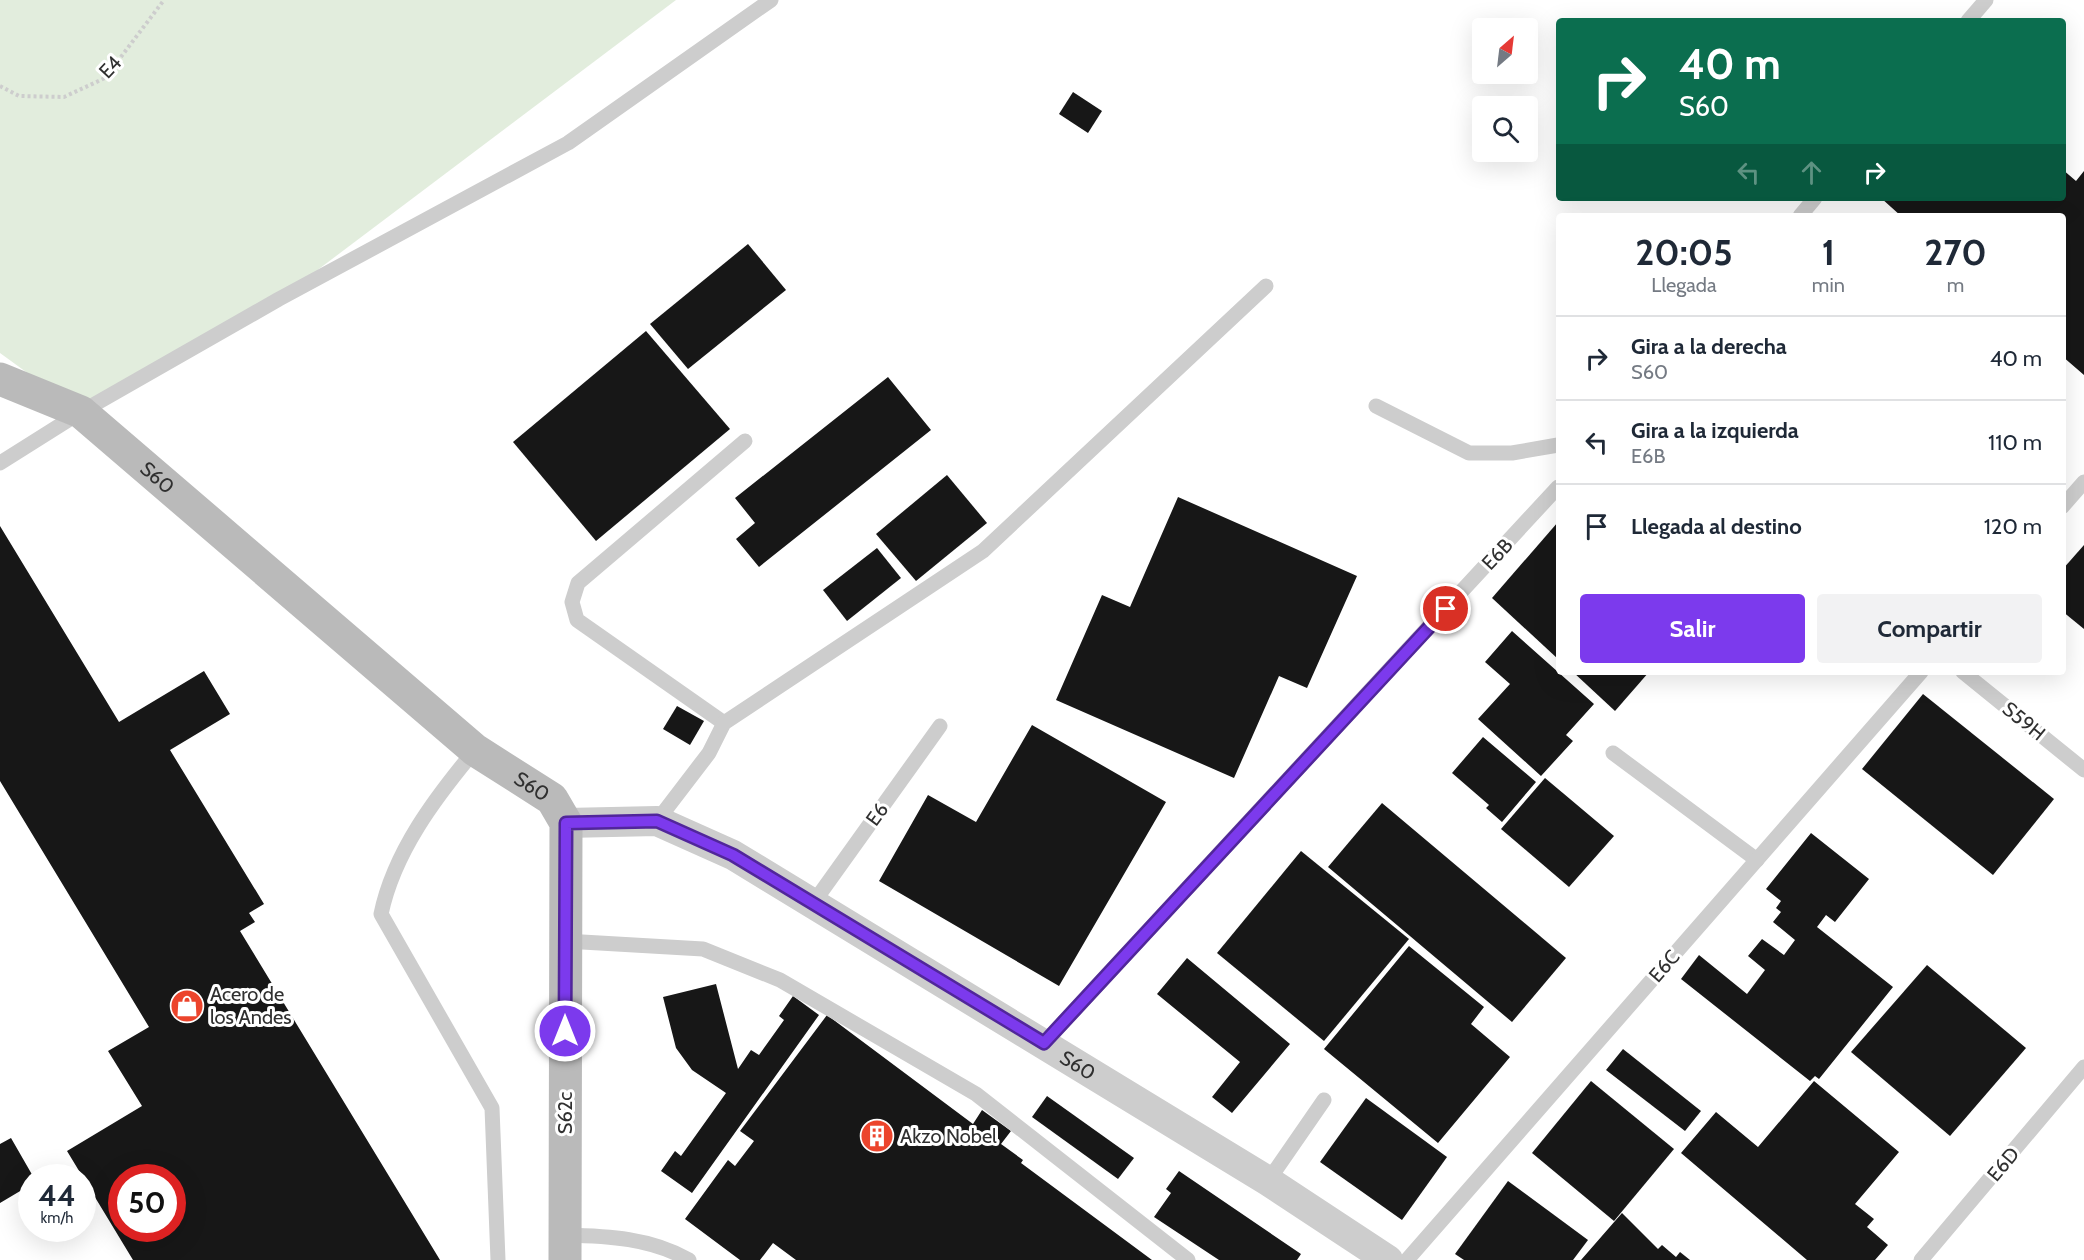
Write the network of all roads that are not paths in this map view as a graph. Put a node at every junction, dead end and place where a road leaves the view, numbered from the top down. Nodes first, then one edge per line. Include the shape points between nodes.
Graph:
1 (771, 0) edge
2 (1986, 0) edge
3 (1971, 18) edge
4 (1812, 201) edge
5 (1802, 213) edge
6 (1266, 286) dead end
7 (0, 379) edge
8 (1376, 406) dead end
9 (81, 412) junction
10 (745, 441) dead end
11 (1556, 445) edge
12 (0, 463) edge
13 (2084, 482) edge
14 (1556, 489) edge
15 (2066, 502) edge
16 (1918, 675) edge
17 (1967, 675) edge
18 (724, 723) junction
19 (940, 726) dead end
20 (475, 750) junction
21 (1613, 753) dead end
22 (2084, 770) edge
23 (657, 821) junction
24 (566, 823) junction
25 (1757, 860) junction
26 (813, 902) junction
27 (566, 941) junction
28 (1044, 1043) junction
29 (2084, 1067) edge
30 (1324, 1100) dead end
31 (1268, 1181) junction
32 (565, 1247) edge
33 (498, 1260) edge
34 (689, 1260) edge
35 (1188, 1260) edge
36 (1388, 1260) edge
37 (1407, 1260) edge
38 (1921, 1260) edge

1 - 9 lane via 568,143 279,299
2 - 3 lane
4 - 5 lane
6 - 18 lane via 983,551
7 - 9 main road, S60
8 - 11 lane via 1469,453 1512,453
9 - 12 lane
9 - 20 main road, S60
10 - 18 lane via 578,584 572,602 577,620
13 - 15 lane
14 - 28 lane, E6B
16 - 25 lane, E6C
17 - 22 lane, S59H
18 - 23 lane via 709,753
19 - 26 lane, E6
20 - 24 main road, S60 via 552,799
20 - 33 lane via 429,806 386,890 381,914 492,1108
21 - 25 lane
23 - 24 street, S60
23 - 26 street, S60 via 733,855
24 - 27 main road, S62c
25 - 37 lane, E6C
26 - 28 street, S60
27 - 32 main road, S62c
27 - 35 lane via 703,949 780,980 976,1095
28 - 31 street, S60
29 - 38 lane, E6D
30 - 31 lane
31 - 36 street, S60
32 - 34 lane via 604,1236 665,1246

